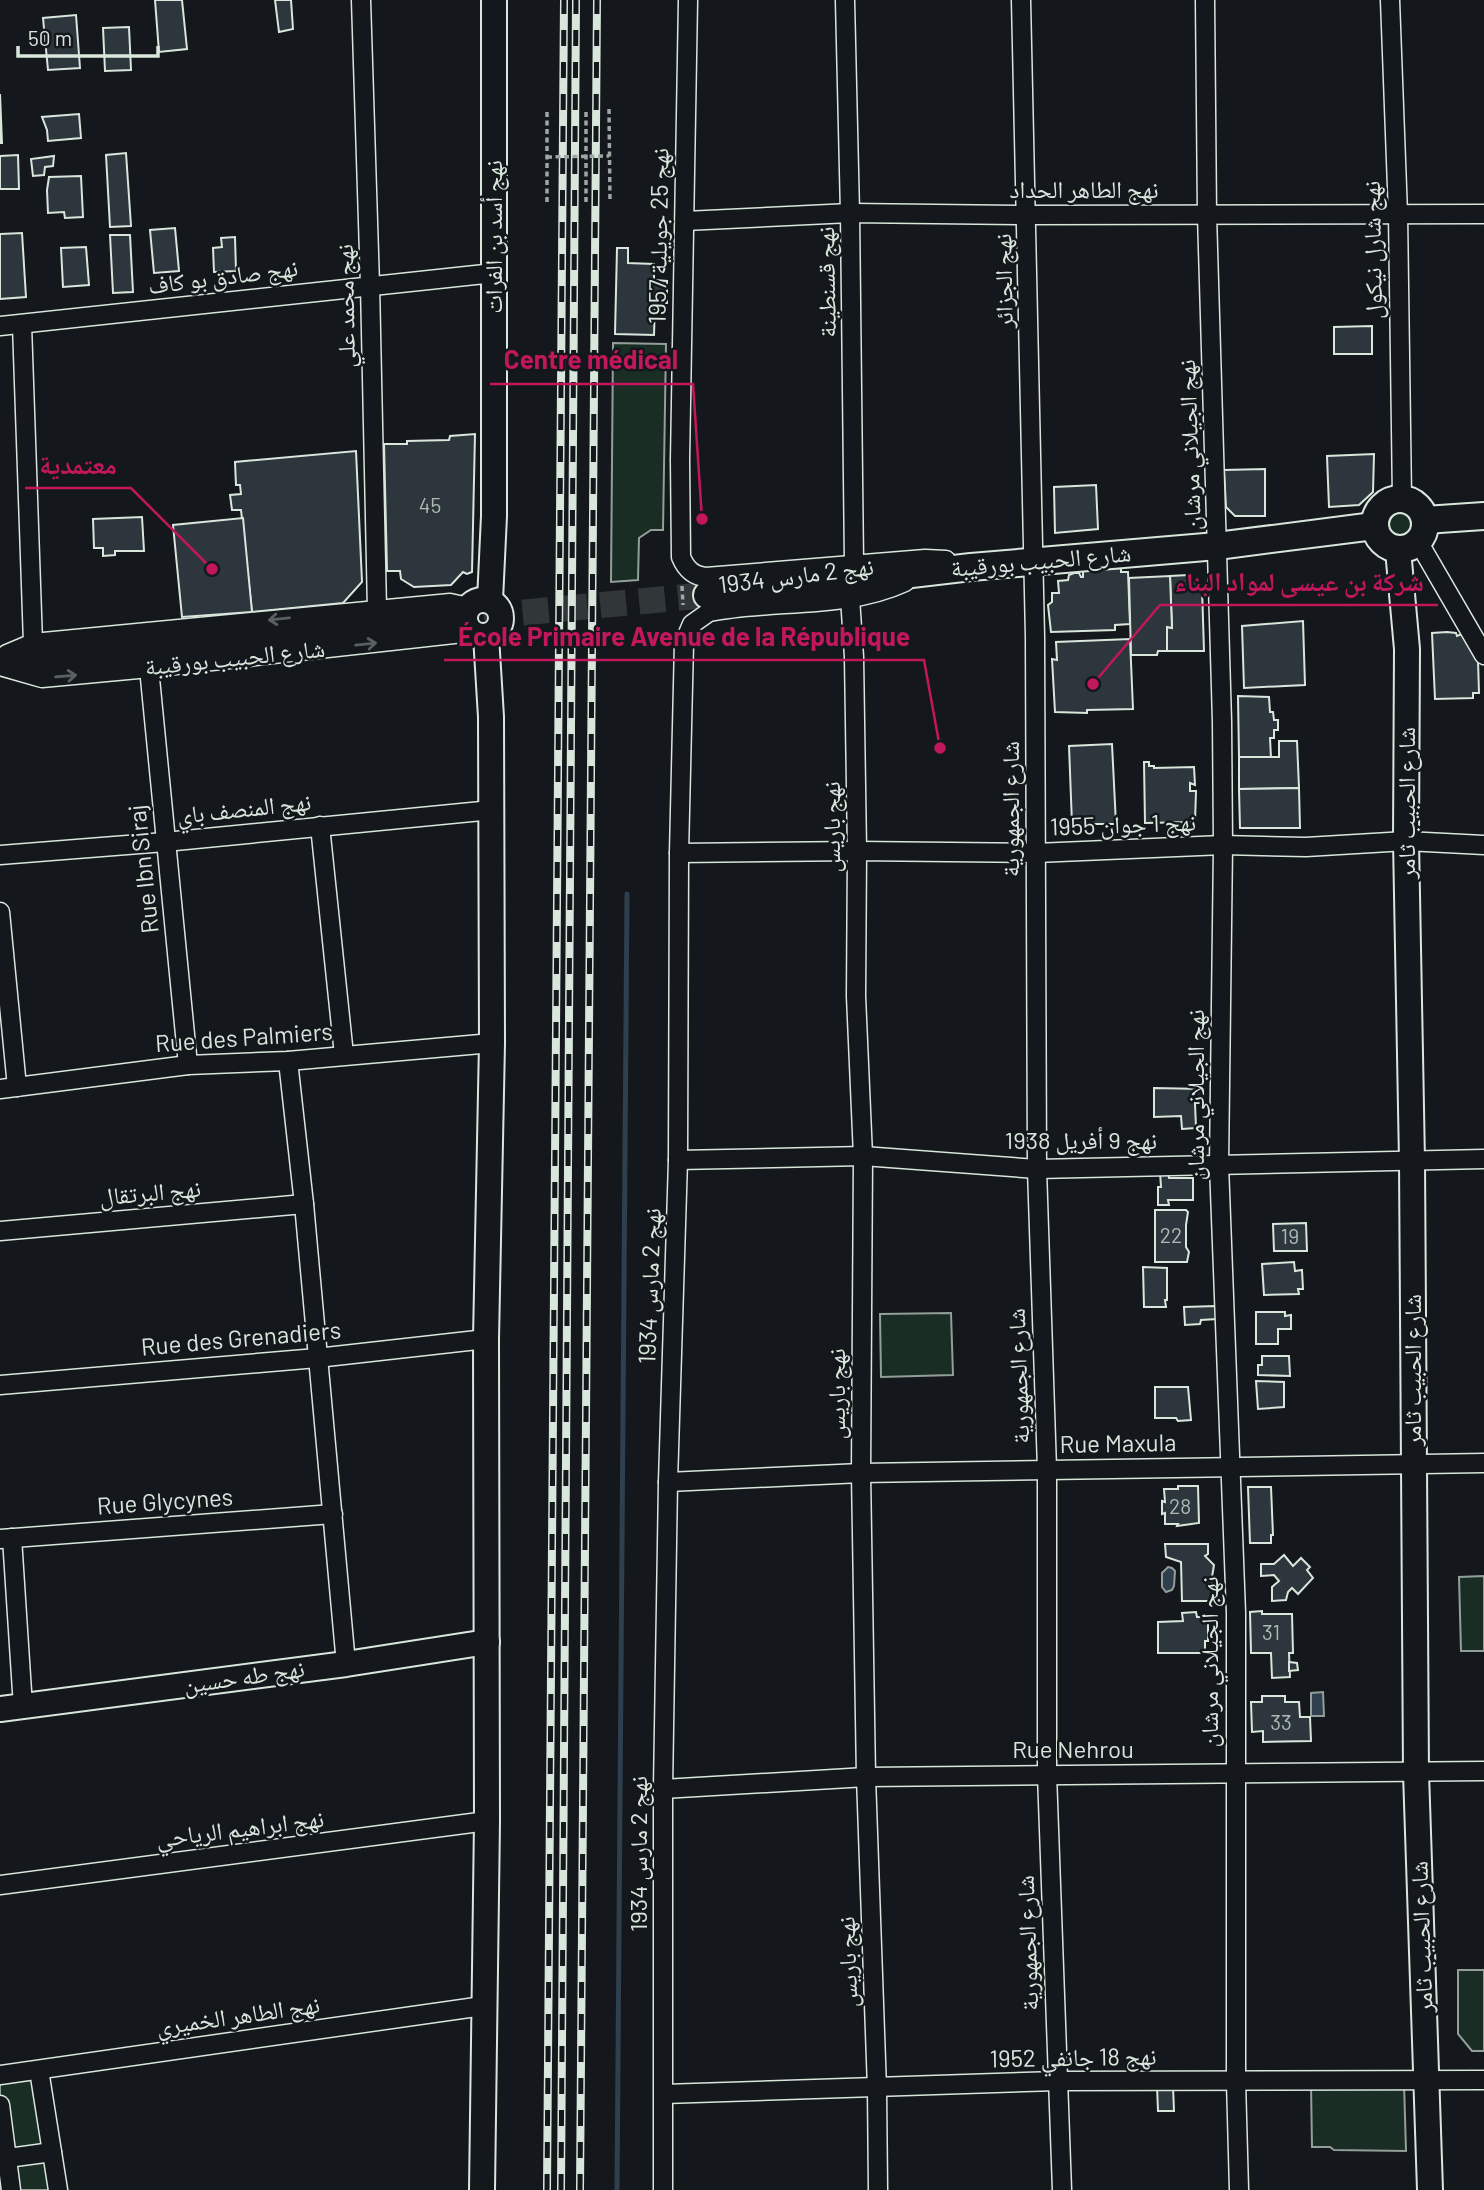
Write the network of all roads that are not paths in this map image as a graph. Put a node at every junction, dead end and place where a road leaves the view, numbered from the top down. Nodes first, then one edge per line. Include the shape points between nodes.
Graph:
1 (361, 0) edge
2 (494, 0) edge
3 (688, 0) edge
4 (845, 0) edge
5 (1021, 0) edge
6 (1205, 0) edge
7 (1390, 0) edge
8 (850, 213) junction
9 (1398, 214) junction
10 (1484, 214) edge
11 (1027, 215) junction
12 (1207, 215) junction
13 (685, 221) junction
14 (494, 273) junction
15 (370, 285) junction
16 (22, 325) junction
17 (0, 326) edge
18 (1402, 499) junction
19 (1484, 516) edge
20 (1374, 526) junction
21 (1414, 538) junction
22 (1217, 545) junction
23 (1034, 561) junction
24 (854, 564) junction
25 (971, 567) junction
26 (920, 573) junction
27 (783, 580) junction
28 (707, 595) tunnel mouth
29 (850, 598) junction
30 (479, 604) junction
31 (377, 610) junction
32 (444, 620) tunnel mouth
33 (479, 634) junction
34 (33, 643) junction
35 (1484, 655) edge
36 (0, 661) edge
37 (149, 668) junction
38 (492, 810) junction
39 (320, 826) junction
40 (1406, 841) junction
41 (165, 842) junction
42 (1223, 845) junction
43 (1484, 845) edge
44 (857, 851) junction
45 (679, 853) junction
46 (1036, 853) junction
47 (0, 855) edge
48 (0, 912) edge
49 (492, 1043) junction
50 (344, 1055) junction
51 (288, 1060) junction
52 (188, 1065) junction
53 (9, 1088) edge
54 (863, 1156) junction
55 (1484, 1159) edge
56 (678, 1160) junction
57 (1412, 1161) junction
58 (1219, 1165) junction
59 (1037, 1169) junction
60 (304, 1204) junction
61 (0, 1231) edge
62 (486, 1339) junction
63 (317, 1358) junction
64 (0, 1385) edge
65 (1484, 1463) edge
66 (1413, 1464) junction
67 (1232, 1467) junction
68 (1047, 1469) junction
69 (861, 1473) junction
70 (668, 1482) junction
71 (333, 1514) junction
72 (6, 1538) edge
73 (487, 1642) junction
74 (346, 1664) junction
75 (11, 1708) edge
76 (1484, 1771) edge
77 (1234, 1773) junction
78 (1416, 1773) junction
79 (1047, 1774) junction
80 (866, 1777) junction
81 (663, 1789) junction
82 (486, 1821) junction
83 (0, 1885) edge
84 (482, 2006) junction
85 (39, 2070) junction
86 (0, 2076) edge
87 (1484, 2080) edge
88 (1057, 2081) junction
89 (1236, 2081) junction
90 (1428, 2081) junction
91 (877, 2088) junction
92 (664, 2094) junction
93 (0, 2105) edge
94 (52, 2152) junction
95 (4, 2159) edge
96 (11, 2190) edge
97 (58, 2190) edge
98 (482, 2190) edge
99 (663, 2190) edge
100 (878, 2190) edge
101 (1062, 2190) edge
102 (1239, 2190) edge
103 (1430, 2190) edge

1 - 15 street, نهج محمد علي
2 - 14 street, نهج أسد بن الفرات
3 - 13 street, نهج 25 جويلية 1957
4 - 8 street, نهج قسنطينة
5 - 11 street, نهج الجزائر
6 - 12 street, نهج الجيلاني مرشان
7 - 9 street, نهج شارل نيكول
8 - 11 street, نهج الطاهر الحداد
8 - 13 street, نهج الطاهر الحداد
8 - 24 street, نهج قسنطينة
9 - 10 street, نهج الطاهر الحداد
9 - 12 street, نهج الطاهر الحداد
9 - 18 street, نهج شارل نيكول
11 - 12 street, نهج الطاهر الحداد
11 - 23 street, نهج الجزائر
12 - 22 street, نهج الجيلاني مرشان
13 - 27 street, نهج 25 جويلية 1957 via 681,557 687,569 699,577
14 - 15 street, نهج صادق بو كاف
14 - 30 street, نهج أسد بن الفرات via 494,516
15 - 16 street, نهج صادق بو كاف
15 - 31 street, نهج محمد علي
16 - 17 street, نهج صادق بو كاف
16 - 34 street
18 - 20 main road via 1381,507
18 - 21 main road via 1417,505
19 - 21 main road
20 - 21 main road via 1383,544
20 - 22 main road, شارع الحبيب بورقيبة
21 - 35 street
21 - 40 street, شارع الحبيب ثامر via 1407,649
22 - 23 main road, شارع الحبيب بورقيبة
22 - 42 street, نهج الجيلاني مرشان
23 - 25 main road, شارع الحبيب بورقيبة
23 - 46 street, شارع الجمهورية
24 - 25 street via 937,559
24 - 27 street
25 - 26 main road, شارع الحبيب بورقيبة
26 - 27 main road, شارع الحبيب بورقيبة
26 - 29 street, نهج 2 مارس 1934 via 887,590
27 - 28 main road, شارع الحبيب بورقيبة
29 - 44 street, نهج باريس
29 - 45 street, نهج 2 مارس 1934 via 720,610 692,624 684,643
30 - 31 street, شارع الحبيب بورقيبة
30 - 33 street via 465,619
30 - 33 street via 499,608 502,620 496,631
31 -> 34 street, شارع الحبيب بورقيبة
32 - 36 main road, شارع الحبيب بورقيبة
37 -> 33 street, شارع الحبيب بورقيبة
33 - 38 street via 492,717
34 - 36 street, شارع الحبيب بورقيبة
36 -> 37 street, شارع الحبيب بورقيبة via 42,678
37 - 41 street, Rue Ibn Siraj
38 - 39 street, نهج المنصف باي
38 - 49 street
39 - 41 street, نهج المنصف باي
39 - 50 street
40 - 42 street, نهج 1 جوان 1955 via 1306,847
40 - 43 street, نهج 1 جوان 1955
40 - 57 street, شارع الحبيب ثامر
41 - 47 street, نهج المنصف باي
41 - 52 street, Rue Ibn Siraj
42 - 46 street, نهج 1 جوان 1955
42 - 58 street, نهج الجيلاني مرشان
44 - 45 street, نهج 1 جوان 1955
44 - 46 street, نهج 1 جوان 1955
44 - 54 street, نهج باريس via 856,996
45 - 56 street, نهج 2 مارس 1934
46 - 59 street, شارع الجمهورية
48 - 53 street
49 - 50 street, Rue des Palmiers
49 - 62 street
50 - 51 street, Rue des Palmiers
51 - 52 street, Rue des Palmiers
51 - 60 street
52 - 53 street, Rue des Palmiers
54 - 56 street, نهج 9 أفريل 1938
54 - 59 street, نهج 9 أفريل 1938
54 - 69 street, نهج باريس
55 - 57 street, نهج 9 أفريل 1938
56 - 70 street, نهج 2 مارس 1934
57 - 58 street, نهج 9 أفريل 1938
57 - 66 street, شارع الحبيب ثامر
58 - 59 street, نهج 9 أفريل 1938
58 - 67 street, نهج الجيلاني مرشان
59 - 68 street, شارع الجمهورية
60 - 61 street, نهج البرتقال
60 - 63 street
62 - 63 street, Rue des Grenadiers
62 - 73 street
63 - 64 street, Rue des Grenadiers
63 - 71 street
65 - 66 street, Rue Maxula
66 - 67 street, Rue Maxula
66 - 78 street, شارع الحبيب ثامر
67 - 68 street, Rue Maxula
67 - 77 street, نهج الجيلاني مرشان
68 - 69 street, Rue Maxula
68 - 79 street, شارع الجمهورية
69 - 70 street, Rue Maxula
69 - 80 street, نهج باريس
70 - 81 street, نهج 2 مارس 1934
71 - 72 street, Rue Glycynes
71 - 74 street
72 - 75 street
73 - 74 street, نهج طه حسين
73 - 82 street
74 - 75 street, نهج طه حسين
76 - 78 street, Rue Nehrou
77 - 78 street, Rue Nehrou
77 - 79 street, Rue Nehrou
77 - 89 street, نهج الجيلاني مرشان
78 - 90 street, شارع الحبيب ثامر
79 - 80 street, Rue Nehrou
79 - 88 street, شارع الجمهورية
80 - 81 street, Rue Nehrou
80 - 91 street, نهج باريس
81 - 92 street, نهج 2 مارس 1934
82 - 83 street, نهج ابراهيم الرياحي
82 - 84 street
84 - 85 street, نهج الطاهر الخميري
84 - 98 street
85 - 86 street, نهج الطاهر الخميري
85 - 94 street
87 - 90 street, نهج 18 جانفي 1952
88 - 89 street, نهج 18 جانفي 1952
88 - 91 street, نهج 18 جانفي 1952
88 - 101 street, شارع الجمهورية
89 - 90 street, نهج 18 جانفي 1952
89 - 102 street, نهج الجيلاني مرشان
90 - 103 street, شارع الحبيب ثامر
91 - 92 street, نهج 18 جانفي 1952
91 - 100 street, نهج باريس
92 - 99 street, نهج 2 مارس 1934
93 - 95 street
94 - 95 street
94 - 97 street
95 - 96 street

